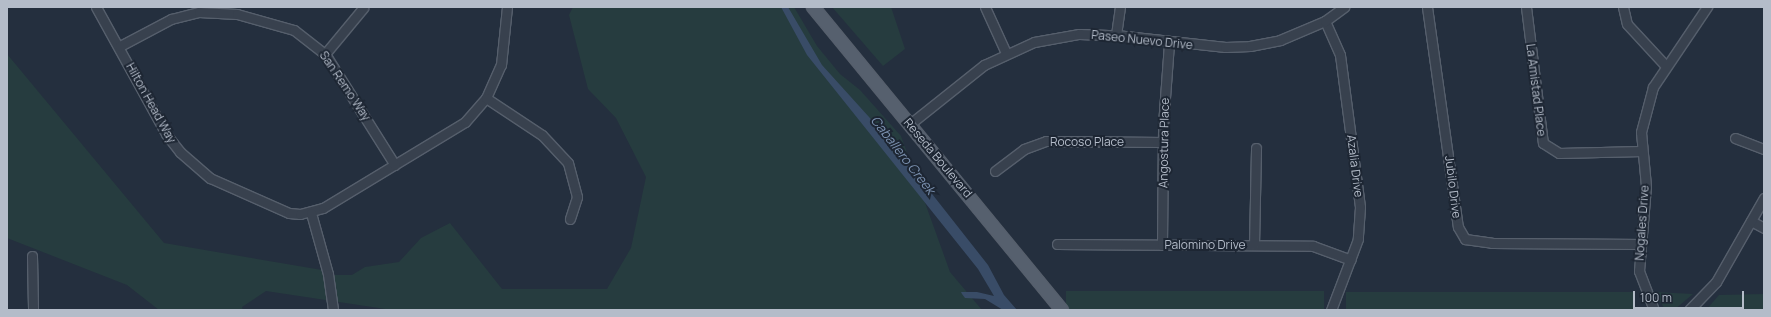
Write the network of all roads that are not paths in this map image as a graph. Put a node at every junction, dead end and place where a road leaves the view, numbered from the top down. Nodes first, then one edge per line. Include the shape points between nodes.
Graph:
1 (96, 7) edge
2 (507, 7) edge
3 (813, 7) edge
4 (985, 7) edge
5 (1120, 7) edge
6 (1344, 7) edge
7 (1427, 7) edge
8 (1526, 7) edge
9 (1623, 7) edge
10 (1707, 7) edge
11 (363, 8) dead end
12 (1325, 21) junction
13 (1116, 35) junction
14 (1169, 43) junction
15 (120, 46) junction
16 (1006, 53) junction
17 (325, 54) junction
18 (1666, 65) junction
19 (486, 98) junction
20 (910, 124) junction
21 (1736, 138) dead end
22 (1163, 142) junction
23 (1256, 148) dead end
24 (1764, 149) edge
25 (1642, 151) junction
26 (395, 165) junction
27 (995, 171) dead end
28 (1764, 198) edge
29 (311, 213) junction
30 (570, 219) dead end
31 (1751, 221) junction
32 (1764, 228) edge
33 (1057, 244) dead end
34 (1641, 244) junction
35 (1162, 245) junction
36 (1254, 245) junction
37 (32, 256) dead end
38 (1351, 260) junction
39 (333, 309) edge
40 (33, 310) edge
41 (1062, 310) edge
42 (1330, 310) edge
43 (1654, 310) edge
44 (1689, 310) edge

1 - 15 street, Hilton Head Way
2 - 19 street via 501,65
3 - 20 main road, Reseda Boulevard
4 - 16 street
5 - 13 street
6 - 12 street, Paseo Nuevo Drive
7 - 34 street, Jubilo Drive via 1458,227 1465,239 1492,242
8 - 25 street, La Amistad Place via 1541,140 1546,147 1559,153
9 - 18 street via 1632,30
10 - 18 street, Nogales Drive
11 - 17 street
12 - 14 street, Paseo Nuevo Drive via 1280,40 1250,46
12 - 38 street, Azalia Drive via 1340,56 1360,207 1358,239
13 - 14 street, Paseo Nuevo Drive
13 - 16 street, Paseo Nuevo Drive via 1079,34 1034,42
14 - 22 street, Angostura Place
15 - 17 street, San Remo Way via 171,19 199,12 218,11 257,18 294,30
15 - 29 street, Hilton Head Way via 166,134 194,166 227,187 289,212
16 - 20 street, Paseo Nuevo Drive via 962,80
17 - 26 street, San Remo Way
18 - 25 street, Nogales Drive via 1654,87 1646,110 1641,132
19 - 26 street via 465,122
19 - 30 street via 542,135 568,163 577,197
20 - 41 main road, Reseda Boulevard
21 - 24 street via 1747,140
22 - 27 street, Rocoso Place via 1046,141 1024,149
22 - 35 street, Angostura Place
23 - 36 street
25 - 34 street, Nogales Drive via 1646,186
26 - 29 street
28 - 31 street
29 - 39 street via 328,274
31 - 32 street
31 - 44 street via 1716,282
33 - 35 street, Palomino Drive
34 - 43 street, Nogales Drive via 1640,280
35 - 36 street, Palomino Drive
36 - 38 street, Palomino Drive via 1312,246
37 - 40 street
38 - 42 street, Azalia Drive via 1335,292

